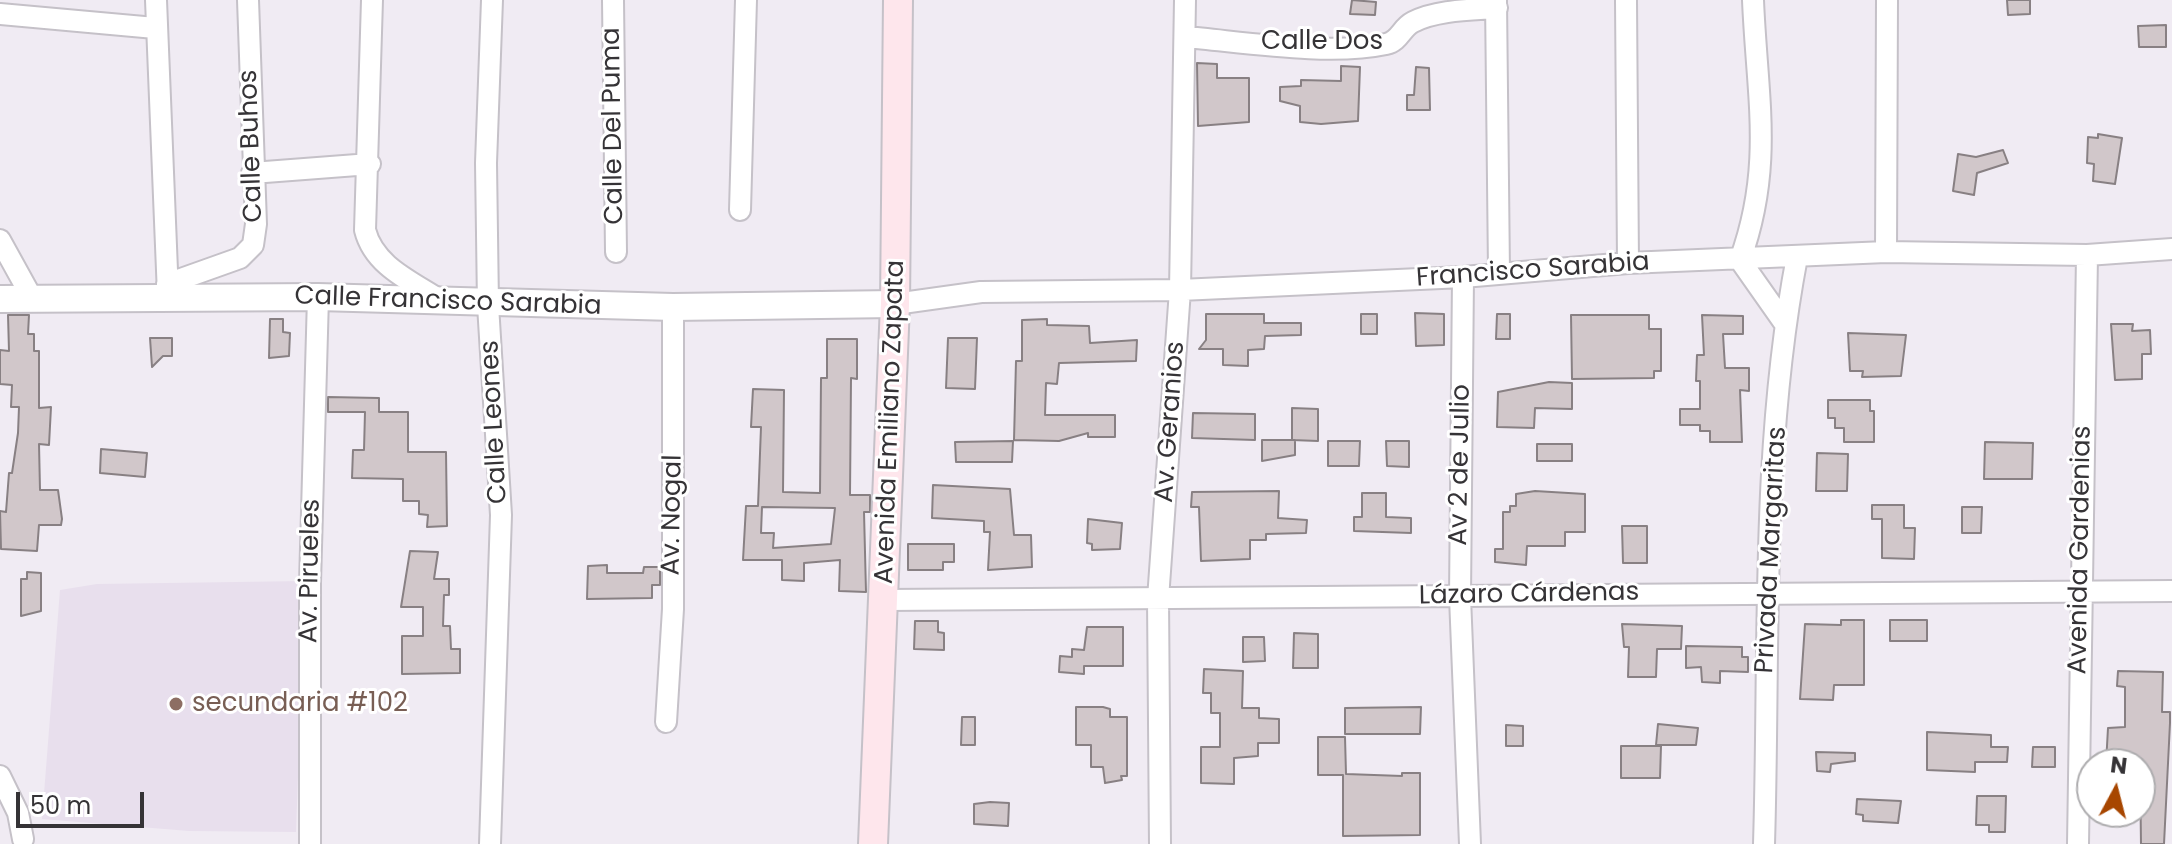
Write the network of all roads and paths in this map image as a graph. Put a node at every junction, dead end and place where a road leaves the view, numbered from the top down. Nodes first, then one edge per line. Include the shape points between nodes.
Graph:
1 (156, 0) edge
2 (248, 0) edge
3 (372, 0) edge
4 (492, 0) edge
5 (613, 0) edge
6 (746, 0) edge
7 (898, 0) edge
8 (1185, 0) edge
9 (1626, 0) edge
10 (1753, 0) edge
11 (1887, 0) edge
12 (1497, 4) edge
13 (0, 14) edge
14 (155, 28) junction
15 (1185, 37) junction
16 (370, 164) junction
17 (252, 173) junction
18 (740, 210) dead end
19 (0, 240) edge
20 (2172, 249) edge
21 (616, 252) dead end
22 (1886, 252) junction
23 (2087, 255) junction
24 (1797, 257) junction
25 (1740, 260) junction
26 (1628, 263) junction
27 (1499, 272) junction
28 (1463, 277) junction
29 (168, 290) junction
30 (1180, 290) junction
31 (318, 297) junction
32 (32, 298) junction
33 (0, 299) edge
34 (440, 300) junction
35 (895, 304) junction
36 (488, 305) junction
37 (673, 307) junction
38 (1785, 324) junction
39 (2172, 591) edge
40 (1766, 592) junction
41 (2079, 593) junction
42 (1460, 597) junction
43 (1158, 599) junction
44 (886, 600) junction
45 (666, 722) dead end
46 (0, 776) edge
47 (0, 829) edge
48 (29, 841) edge
49 (310, 844) edge
50 (490, 844) edge
51 (873, 844) edge
52 (1160, 844) edge
53 (1470, 844) edge
54 (1764, 844) edge
55 (2078, 844) edge

1 - 14 street
2 - 17 street, Calle Buhos
3 - 16 street
4 - 36 street, Calle Leones
5 - 21 street, Calle Del Puma
6 - 18 street
7 - 35 main road, Avenida Emiliano Zapata
8 - 15 street, Av. Geranios
9 - 26 street
10 - 25 street via 1763,161
11 - 22 street
12 - 15 street, Calle Dos via 1410,23 1396,42 1382,45 1307,47
12 - 27 street
13 - 14 street
14 - 29 street
15 - 30 street, Av. Geranios
16 - 17 street
16 - 34 street via 365,230 369,246 382,262
17 - 29 street, Calle Buhos via 253,245 240,258
19 - 32 street
20 - 23 street, Francisco Sarabia
22 - 23 street, Francisco Sarabia
22 - 24 street, Francisco Sarabia
23 - 41 street, Avenida Gardenias
24 - 25 street, Francisco Sarabia
24 - 38 street, Privada Margaritas
25 - 26 street, Francisco Sarabia
25 - 38 street
26 - 27 street, Francisco Sarabia
27 - 28 street, Francisco Sarabia
28 - 30 street, Francisco Sarabia
28 - 42 street, Av 2 de Julio
29 - 31 street, Calle Francisco Sarabia
29 - 32 street, Calle Francisco Sarabia
30 - 35 street, Francisco Sarabia via 981,292
30 - 43 street, Av. Geranios
31 - 34 street, Calle Francisco Sarabia
31 - 49 street, Av. Pirueles
32 - 33 street, Calle Francisco Sarabia
34 - 36 street, Calle Francisco Sarabia
35 - 37 street, Calle Francisco Sarabia
35 - 44 main road, Avenida Emiliano Zapata
36 - 37 street, Calle Francisco Sarabia
36 - 50 street, Calle Leones via 501,515
37 - 45 street, Av. Nogal via 673,609
38 - 40 street, Privada Margaritas
39 - 41 street, Lázaro Cárdenas
40 - 41 street, Lázaro Cárdenas
40 - 42 street, Lázaro Cárdenas
40 - 54 street, Privada Margaritas
41 - 55 street, Avenida Gardenias
42 - 43 street, Lázaro Cárdenas
42 - 53 street, Av 2 de Julio
43 - 44 street, Lázaro Cárdenas
43 - 52 street, Av. Geranios
44 - 51 main road, Avenida Emiliano Zapata
46 - 48 street
47 - 48 street

